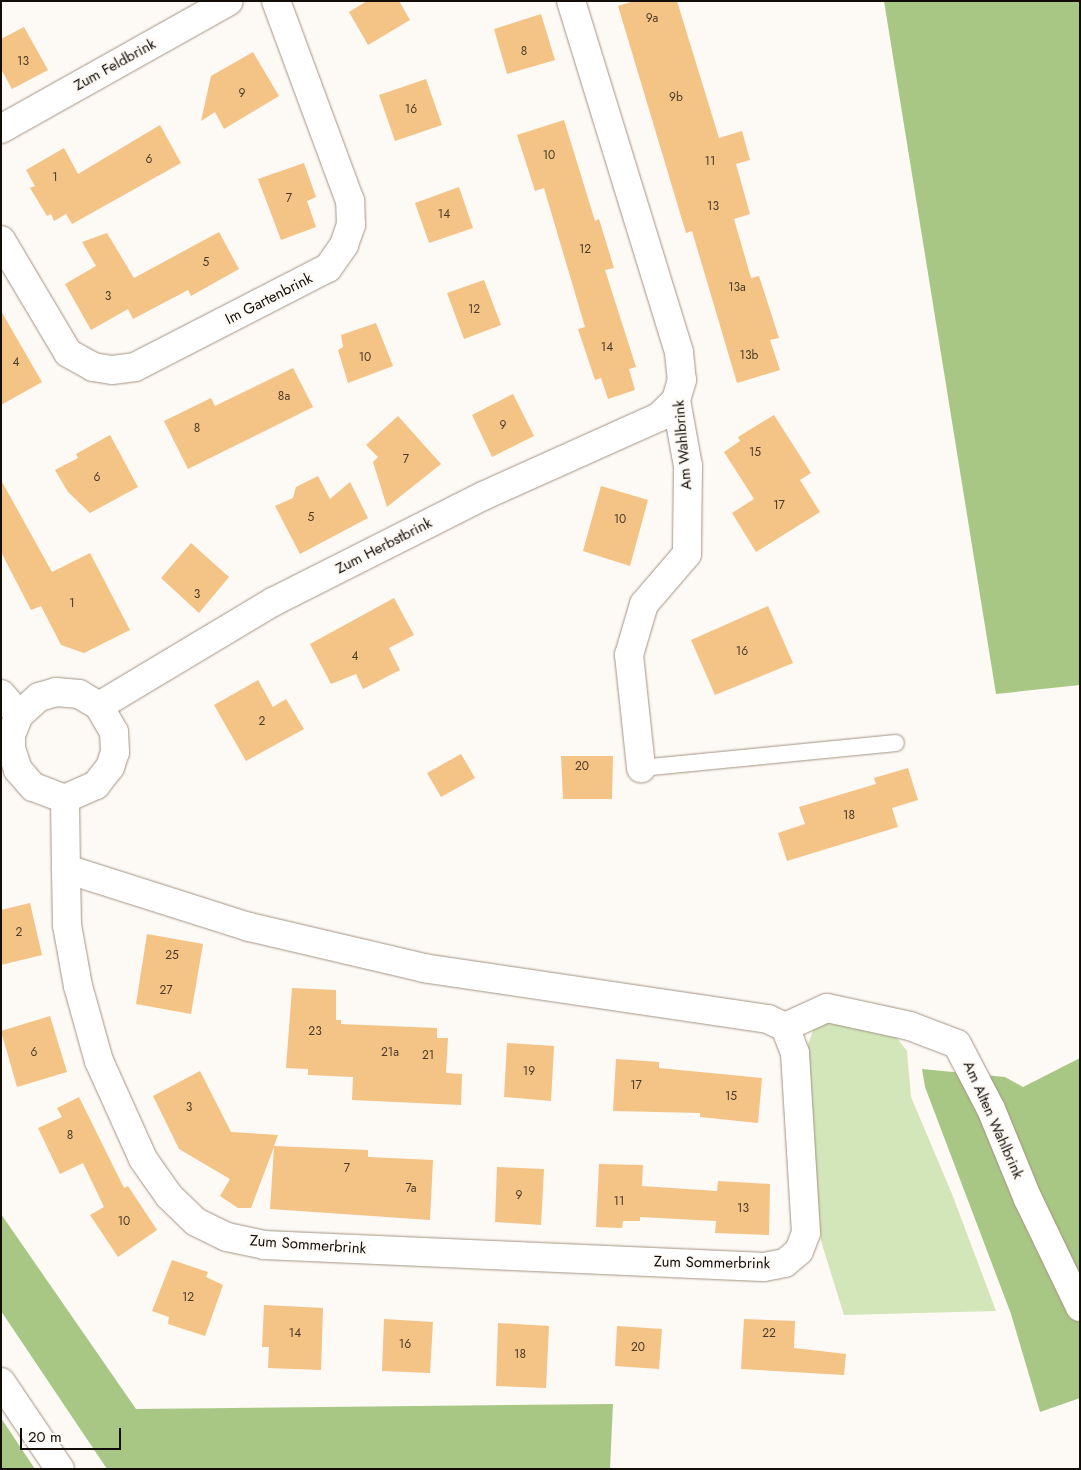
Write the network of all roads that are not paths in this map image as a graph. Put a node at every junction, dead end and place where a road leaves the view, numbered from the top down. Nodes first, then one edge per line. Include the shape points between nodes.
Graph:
1 (229, 1) edge
2 (276, 1) edge
3 (571, 1) edge
4 (2, 128) edge
5 (1, 240) edge
6 (676, 400) junction
7 (1, 694) edge
8 (99, 706) junction
9 (19, 715) junction
10 (896, 743) dead end
11 (641, 768) joint
12 (65, 799) junction
13 (66, 869) junction
14 (784, 1027) junction
15 (1080, 1307) edge
16 (1, 1382) edge
17 (60, 1469) edge

1 - 4 street, Zum Feldbrink
2 - 5 street, Im Gartenbrink via 350,201 351,225 344,245 328,268 135,367 112,370 93,367 68,353
3 - 6 street, Am Wahlbrink via 679,353 682,380
6 - 8 street, Zum Herbstbrink via 659,417 483,496 273,602
6 - 11 street, Am Wahlbrink via 688,466 687,554 644,604 630,655
7 - 9 street
8 - 9 street via 79,694 56,692 39,697
8 - 12 street via 114,732 115,752 110,767 96,785
9 - 12 street via 11,742 18,770 33,787
10 - 11 lane
12 - 13 street, Zum Sommerbrink
13 - 14 street via 249,927 424,968 768,1019
13 - 14 street, Zum Sommerbrink via 67,925 78,986 99,1061 119,1111 143,1159 169,1196 196,1222 227,1237 264,1245 764,1268 785,1263 799,1251 806,1234 795,1053
14 - 15 street, Am Alten Wahlbrink via 827,1008 910,1026 957,1044 991,1109 1028,1199
16 - 17 street

